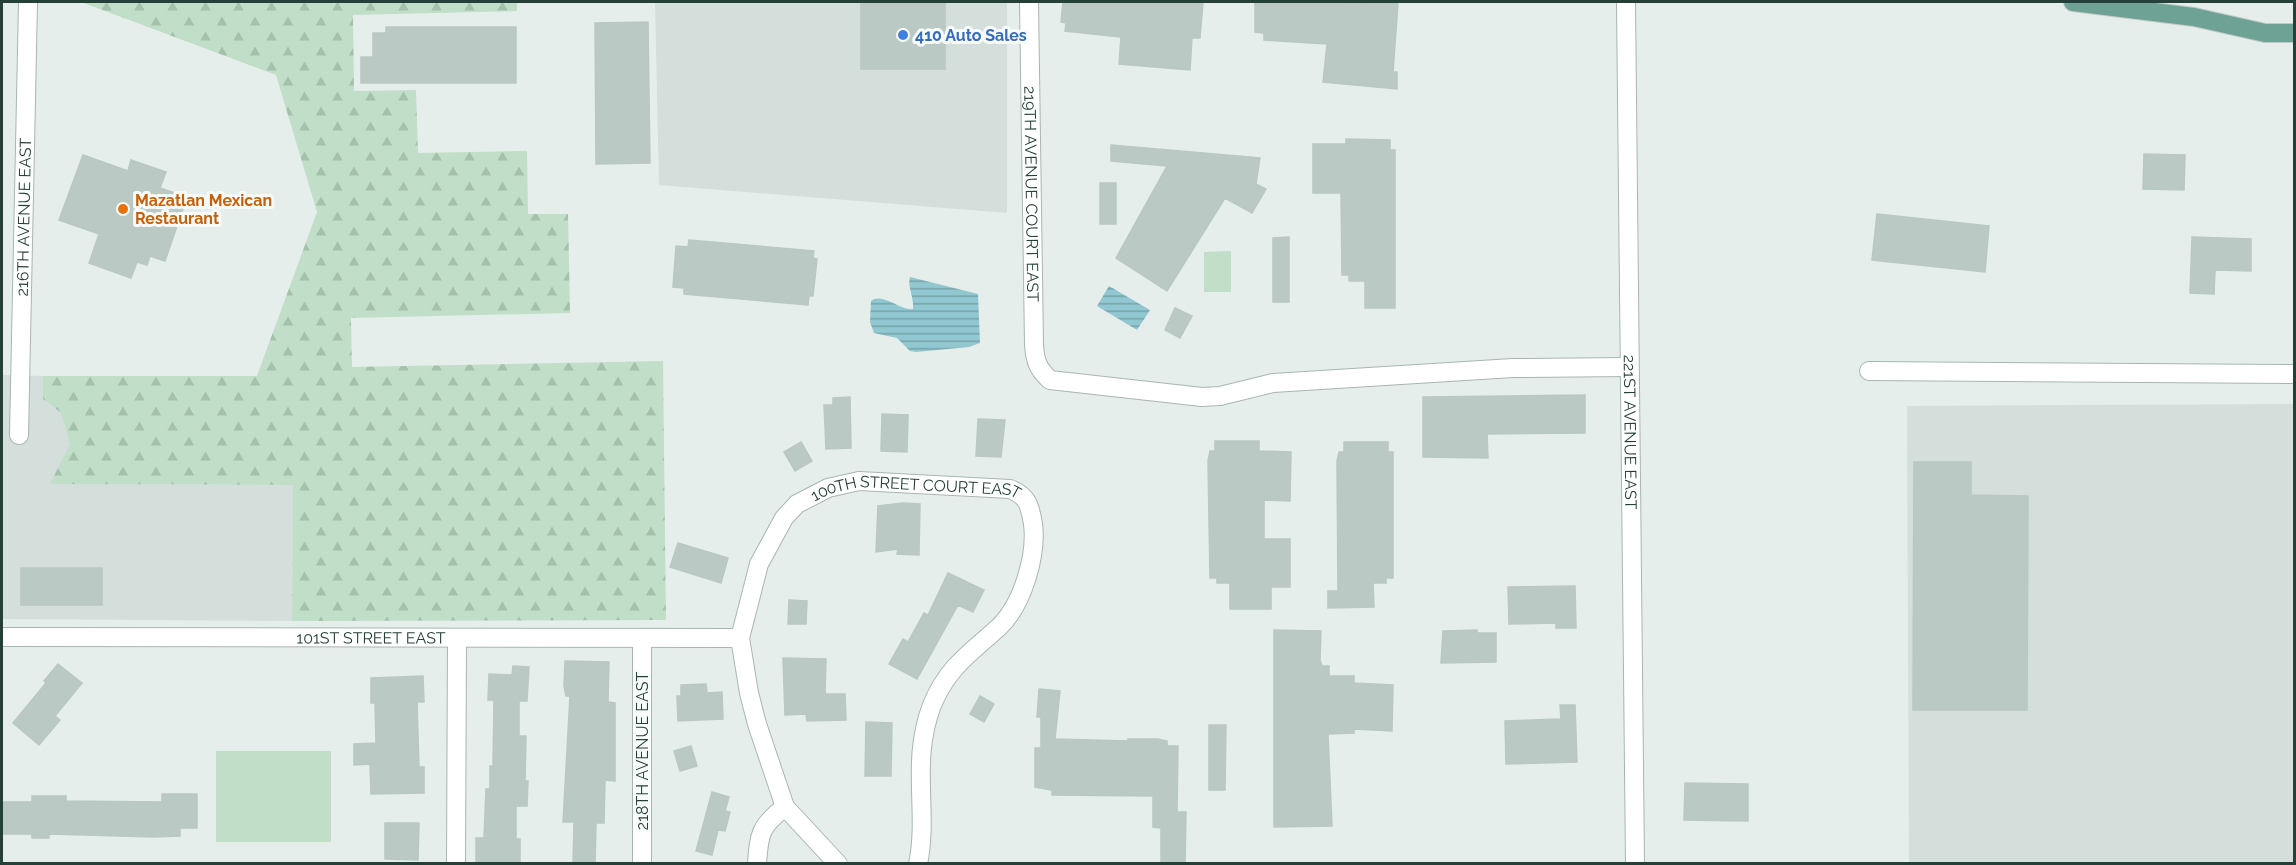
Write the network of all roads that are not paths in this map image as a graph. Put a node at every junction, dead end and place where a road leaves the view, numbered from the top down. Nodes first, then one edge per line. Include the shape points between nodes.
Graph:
1 (28, 2) edge
2 (1029, 2) edge
3 (1626, 2) edge
4 (2073, 2) edge
5 (2295, 33) edge
6 (1629, 367) junction
7 (1869, 371) dead end
8 (2295, 374) edge
9 (19, 435) dead end
10 (2, 637) edge
11 (457, 638) junction
12 (740, 638) junction
13 (642, 639) junction
14 (785, 807) junction
15 (456, 864) edge
16 (642, 864) edge
17 (757, 864) edge
18 (838, 864) edge
19 (918, 864) edge
20 (1635, 864) edge

1 - 9 street, 216TH AVENUE EAST
2 - 6 street, 219TH AVENUE COURT EAST via 1034,345 1035,360 1050,380 1202,398 1273,383 1513,368
3 - 6 street, 221ST AVENUE EAST
4 - 5 main road via 2194,17 2265,33
6 - 20 street, 221ST AVENUE EAST
7 - 8 street
10 - 11 street, 101ST STREET EAST
11 - 13 street, 101ST STREET EAST
11 - 15 street
12 - 13 street, 101ST STREET EAST
12 - 14 street via 751,704
12 - 19 street, 100TH STREET COURT EAST via 759,564 784,518 797,504 828,488 859,481 967,485 1022,494 1030,506 1034,532 1033,558 1026,578 1009,614 960,661 943,684 930,714 919,764
13 - 16 street, 218TH AVENUE EAST
14 - 17 street via 766,821 759,837
14 - 18 street

